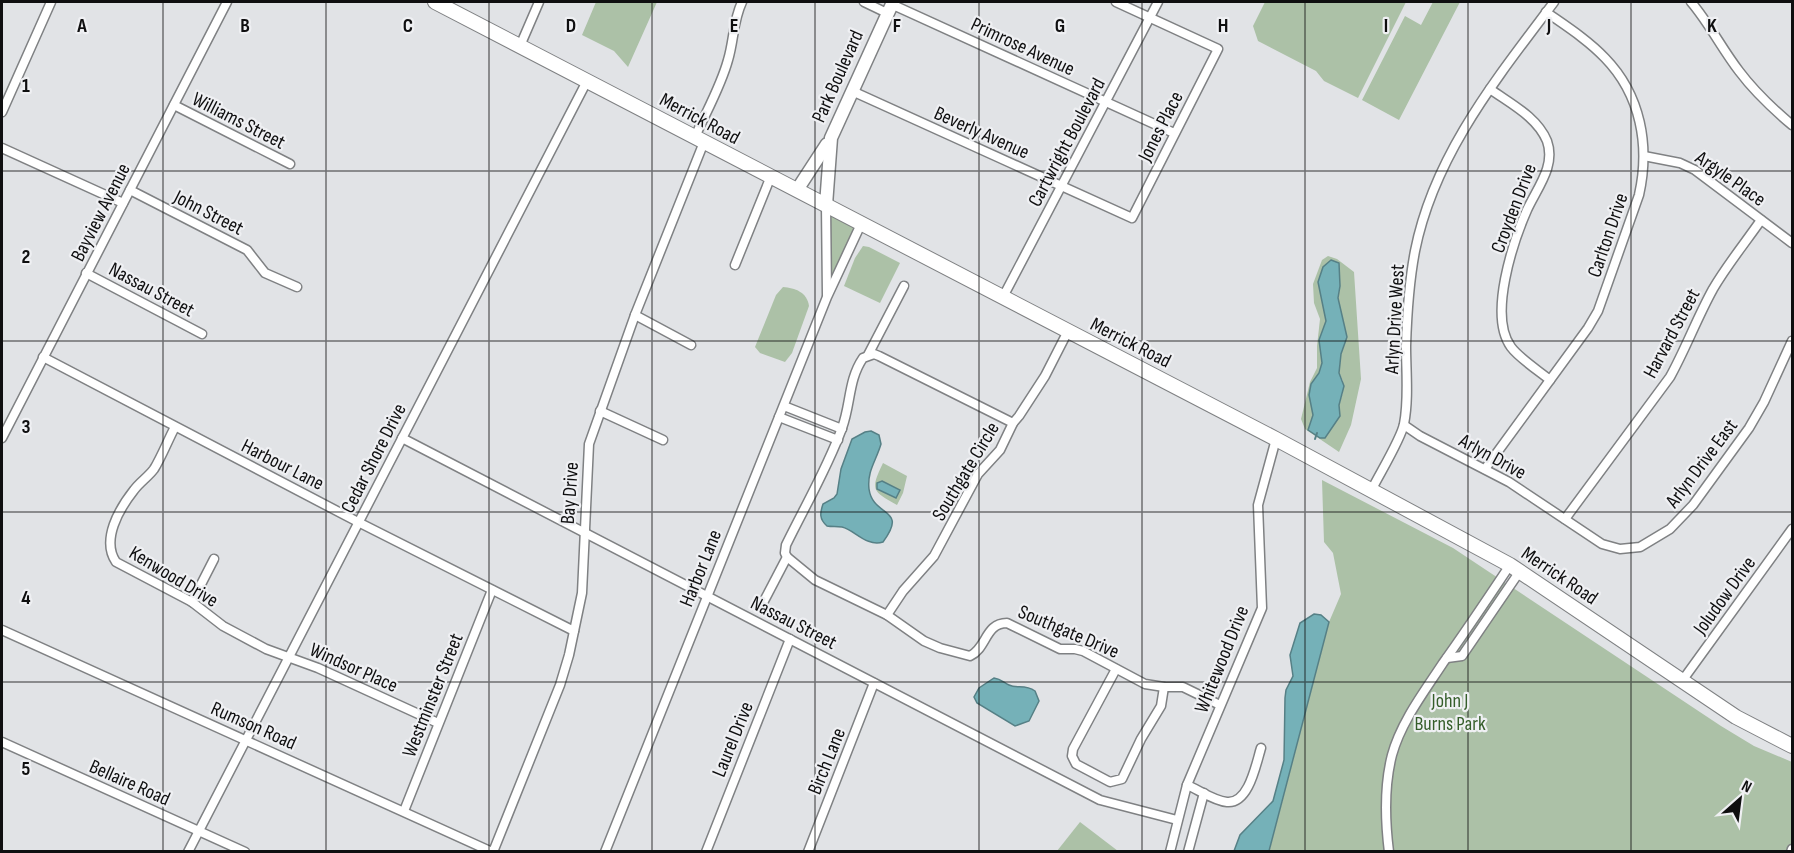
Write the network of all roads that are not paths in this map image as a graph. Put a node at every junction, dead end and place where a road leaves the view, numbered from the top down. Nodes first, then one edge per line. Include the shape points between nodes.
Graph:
1 (51, 2) edge
2 (228, 2) edge
3 (435, 2) edge
4 (539, 2) edge
5 (742, 2) edge
6 (864, 2) edge
7 (1116, 2) edge
8 (1158, 2) edge
9 (1554, 2) edge
10 (1690, 2) edge
11 (890, 6) edge
12 (1546, 12) junction
13 (1150, 17) junction
14 (520, 46) junction
15 (587, 81) junction
16 (1491, 89) junction
17 (852, 91) junction
18 (1106, 102) junction
19 (174, 105) junction
20 (2, 112) edge
21 (1792, 125) edge
22 (1174, 133) junction
23 (831, 138) junction
24 (699, 139) junction
25 (2, 148) edge
26 (1644, 156) junction
27 (290, 164) dead end
28 (771, 176) junction
29 (1062, 186) junction
30 (130, 189) junction
31 (797, 190) junction
32 (123, 202) junction
33 (826, 205) junction
34 (1132, 218) joint
35 (1761, 220) junction
36 (861, 224) junction
37 (1792, 243) edge
38 (735, 265) dead end
39 (86, 273) junction
40 (904, 286) dead end
41 (297, 287) dead end
42 (827, 297) junction
43 (1003, 297) junction
44 (635, 315) junction
45 (1068, 331) junction
46 (202, 334) dead end
47 (1792, 341) edge
48 (692, 345) dead end
49 (868, 355) junction
50 (43, 357) junction
51 (1550, 380) junction
52 (784, 406) junction
53 (600, 411) junction
54 (779, 417) junction
55 (1013, 423) junction
56 (1404, 425) junction
57 (175, 427) junction
58 (842, 429) junction
59 (2, 438) edge
60 (402, 438) junction
61 (1276, 439) junction
62 (663, 440) dead end
63 (838, 440) junction
64 (1485, 469) junction
65 (1372, 489) junction
66 (1565, 519) junction
67 (358, 522) junction
68 (1792, 529) edge
69 (583, 531) junction
70 (787, 557) junction
71 (214, 559) dead end
72 (1515, 568) junction
73 (492, 590) junction
74 (707, 596) junction
75 (764, 601) dead end
76 (192, 602) junction
77 (887, 615) junction
78 (2, 630) edge
79 (574, 631) junction
80 (790, 639) junction
81 (288, 657) junction
82 (1116, 669) junction
83 (1682, 681) junction
84 (874, 682) junction
85 (1164, 687) junction
86 (1221, 705) junction
87 (438, 723) junction
88 (246, 740) junction
89 (2, 742) edge
90 (1792, 746) edge
91 (1261, 748) dead end
92 (1187, 785) junction
93 (1204, 793) junction
94 (404, 811) junction
95 (1177, 820) junction
96 (198, 831) junction
97 (188, 852) edge
98 (245, 852) edge
99 (492, 852) edge
100 (605, 852) edge
101 (706, 852) edge
102 (808, 852) edge
103 (1170, 852) edge
104 (1188, 852) edge
105 (1389, 852) edge

1 - 20 street
2 - 19 street, Bayview Avenue
3 - 14 main road, Merrick Road
4 - 14 street
5 - 24 street, Bay Drive via 725,70
6 - 11 street, Primrose Avenue
7 - 13 street
8 - 13 street, Cartwright Boulevard
9 - 12 street, Arlyn Drive West
10 - 21 street via 1739,71
11 - 17 main road, Park Boulevard
11 - 18 street, Primrose Avenue
12 - 16 street, Arlyn Drive West
12 - 26 street, Carlton Drive via 1604,56 1626,85 1639,119
13 - 18 street, Cartwright Boulevard
13 - 22 street, Jones Place via 1218,49
14 - 15 main road, Merrick Road
15 - 24 main road, Merrick Road
15 - 60 street, Cedar Shore Drive
16 - 51 street, Croyden Drive via 1534,120 1550,154 1549,166 1527,211 1506,275 1502,319 1511,348
16 - 56 street, Arlyn Drive West via 1471,115 1447,159 1428,202 1416,247 1408,299
17 - 23 main road, Park Boulevard
17 - 29 street, Beverly Avenue
18 - 22 street, Primrose Avenue
18 - 29 street, Cartwright Boulevard
19 - 27 street, Williams Street
19 - 30 street, Bayview Avenue
22 - 34 street, Jones Place
23 - 31 main road
23 - 33 main road, Park Boulevard
24 - 28 main road, Merrick Road
24 - 44 street, Bay Drive
25 - 32 street
26 - 35 street, Argyle Place via 1688,166
26 - 51 street, Carlton Drive via 1639,195 1598,311
28 - 31 main road, Merrick Road
28 - 38 street
29 - 34 street, Beverly Avenue
29 - 43 street, Cartwright Boulevard
30 - 32 street, Bayview Avenue
30 - 41 street, John Street via 247,250 265,273
31 - 33 main road, Merrick Road
32 - 39 street, Bayview Avenue
33 - 36 main road, Merrick Road
33 - 42 street, Harbor Lane
35 - 37 street, Argyle Place
35 - 66 street, Harvard Street via 1713,289 1670,377
36 - 42 street, Harbor Lane
36 - 43 main road, Merrick Road
39 - 46 street, Nassau Street
39 - 50 street, Bayview Avenue
40 - 49 street
42 - 52 street, Harbor Lane
43 - 45 main road, Merrick Road
44 - 48 street
44 - 53 street, Bay Drive
45 - 55 street, Southgate Circle via 1045,376
45 - 61 main road, Merrick Road
47 - 66 street, Arlyn Drive East via 1749,428 1693,505 1670,529 1640,547 1620,549 1602,544
49 - 55 street, Southgate Circle via 879,356
49 - 58 street via 853,376
50 - 57 street, Harbour Lane
50 - 59 street, Bayview Avenue
51 - 64 street, Carlton Drive
52 - 54 street, Harbor Lane
52 - 58 street
53 - 62 street
53 - 69 street, Bay Drive via 589,444
54 - 63 street
54 - 74 street, Harbor Lane
55 - 77 street, Southgate Circle via 999,450 978,474 934,556
56 - 64 street, Arlyn Drive
56 - 65 street, Arlyn Drive West
57 - 67 street, Harbour Lane
57 - 76 street, Kenwood Drive via 153,470 134,490 117,518 109,544 116,562
58 - 63 street
60 - 67 street, Cedar Shore Drive
60 - 69 street, Nassau Street
61 - 65 main road, Merrick Road
61 - 86 street, Whitewood Drive via 1258,505 1262,608
63 - 70 street via 786,545
64 - 66 street, Arlyn Drive
65 - 72 main road, Merrick Road
67 - 73 street, Harbour Lane
67 - 81 street, Cedar Shore Drive
68 - 83 street, Joludow Drive
69 - 74 street, Nassau Street
69 - 79 street, Bay Drive via 582,593
70 - 75 street
70 - 77 street via 815,580
71 - 76 street
72 - 83 main road, Merrick Road
72 - 105 street via 1447,658 1404,724 1392,756 1386,794
73 - 79 street, Harbour Lane
73 - 87 street, Westminster Street
74 - 80 street, Nassau Street
74 - 100 street, Harbor Lane
76 - 81 street, Kenwood Drive via 223,626
77 - 82 street, Southgate Drive via 924,641 965,656 978,650 990,629 1007,622 1060,649 1083,651
78 - 88 street, Rumson Road
79 - 99 street, Bay Drive via 560,685
80 - 84 street, Nassau Street
80 - 101 street, Laurel Drive
81 - 87 street, Windsor Place
81 - 88 street, Cedar Shore Drive
82 - 85 street, Southgate Drive via 1145,684
82 - 85 street via 1072,756 1076,764 1110,782 1124,776 1161,706
83 - 90 main road, Merrick Road via 1736,717
84 - 95 street, Nassau Street via 1101,800
84 - 102 street, Birch Lane
85 - 86 street, Southgate Drive via 1183,687
86 - 92 street, Whitewood Drive
87 - 94 street, Westminster Street
88 - 94 street, Rumson Road
88 - 96 street, Cedar Shore Drive
89 - 96 street, Bellaire Road
91 - 93 street via 1251,782 1235,801
92 - 93 street
92 - 95 street, Whitewood Drive
93 - 104 street
94 - 99 street, Rumson Road
95 - 103 street, Whitewood Drive
96 - 97 street, Cedar Shore Drive
96 - 98 street, Bellaire Road

